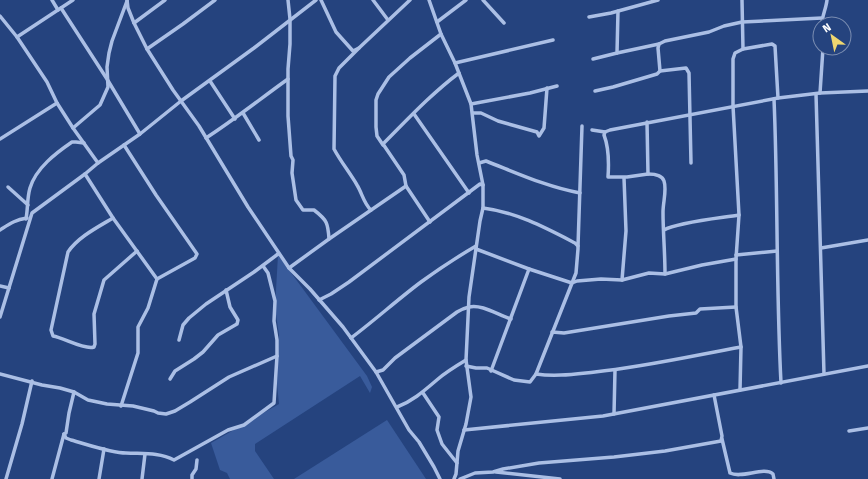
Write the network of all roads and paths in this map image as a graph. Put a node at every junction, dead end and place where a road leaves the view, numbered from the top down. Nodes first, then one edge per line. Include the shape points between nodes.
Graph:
1 (52, 0) edge
2 (73, 0) edge
3 (127, 0) edge
4 (165, 0) edge
5 (215, 0) edge
6 (288, 0) edge
7 (316, 0) edge
8 (321, 0) edge
9 (373, 0) edge
10 (410, 0) edge
11 (429, 0) edge
12 (466, 0) edge
13 (483, 0) edge
14 (658, 0) edge
15 (742, 0) edge
16 (827, 0) edge
17 (128, 8) junction
18 (59, 9) junction
19 (618, 11) junction
20 (122, 13) junction
21 (0, 16) edge
22 (823, 16) edge
23 (589, 17) dead end
24 (812, 18) edge
25 (290, 19) junction
26 (388, 20) junction
27 (437, 22) junction
28 (742, 22) junction
29 (134, 23) junction
30 (504, 23) dead end
31 (441, 34) junction
32 (17, 36) junction
33 (553, 40) dead end
34 (659, 44) junction
35 (359, 48) junction
36 (147, 49) junction
37 (743, 49) junction
38 (617, 53) junction
39 (822, 56) edge
40 (593, 60) dead end
41 (455, 63) junction
42 (660, 71) junction
43 (459, 74) junction
44 (107, 78) junction
45 (288, 79) junction
46 (210, 81) junction
47 (557, 86) dead end
48 (547, 88) junction
49 (595, 90) dead end
50 (868, 91) edge
51 (818, 94) junction
52 (776, 98) junction
53 (181, 101) junction
54 (57, 103) junction
55 (471, 104) junction
56 (733, 106) junction
57 (243, 113) junction
58 (473, 113) junction
59 (414, 114) junction
60 (690, 114) junction
61 (236, 119) junction
62 (647, 122) junction
63 (582, 126) dead end
64 (73, 128) junction
65 (592, 130) dead end
66 (605, 132) junction
67 (140, 134) junction
68 (206, 138) junction
69 (0, 139) edge
70 (259, 140) dead end
71 (84, 143) junction
72 (124, 145) junction
73 (385, 148) junction
74 (98, 163) junction
75 (479, 163) junction
76 (691, 163) dead end
77 (85, 174) junction
78 (648, 174) junction
79 (624, 178) junction
80 (483, 185) junction
81 (406, 186) junction
82 (8, 187) dead end
83 (469, 193) junction
84 (580, 193) junction
85 (28, 206) junction
86 (483, 208) junction
87 (371, 210) junction
88 (32, 213) junction
89 (739, 215) junction
90 (26, 218) junction
91 (113, 218) junction
92 (430, 222) junction
93 (0, 230) edge
94 (664, 230) junction
95 (329, 239) junction
96 (868, 240) edge
97 (578, 246) junction
98 (476, 248) junction
99 (821, 248) junction
100 (777, 251) junction
101 (137, 252) junction
102 (278, 254) junction
103 (736, 257) junction
104 (263, 266) junction
105 (289, 268) junction
106 (529, 269) junction
107 (665, 274) junction
108 (157, 279) junction
109 (622, 280) junction
110 (572, 283) junction
111 (0, 286) edge
112 (9, 288) junction
113 (226, 290) junction
114 (319, 300) junction
115 (468, 307) junction
116 (736, 307) junction
117 (0, 317) edge
118 (511, 319) junction
119 (552, 332) junction
120 (351, 338) junction
121 (179, 340) dead end
122 (741, 347) junction
123 (277, 356) junction
124 (466, 360) junction
125 (466, 366) junction
126 (868, 366) edge
127 (615, 370) junction
128 (491, 371) junction
129 (376, 372) junction
130 (0, 374) edge
131 (536, 374) junction
132 (824, 374) junction
133 (170, 379) dead end
134 (32, 381) junction
135 (781, 383) junction
136 (740, 390) junction
137 (74, 392) junction
138 (423, 393) junction
139 (714, 395) junction
140 (121, 406) junction
141 (397, 407) junction
142 (614, 414) junction
143 (868, 428) edge
144 (464, 430) junction
145 (849, 431) dead end
146 (64, 434) junction
147 (722, 439) junction
148 (104, 449) junction
149 (145, 454) junction
150 (197, 460) dead end
151 (457, 463) junction
152 (493, 472) junction
153 (730, 472) junction
154 (6, 479) edge
155 (52, 479) edge
156 (99, 479) edge
157 (142, 479) edge
158 (192, 479) edge
159 (440, 479) edge
160 (454, 479) edge
161 (460, 479) edge
162 (560, 479) edge
163 (730, 479) edge
164 (774, 479) edge

1 - 18 street
2 - 18 street
3 - 17 street
3 - 20 street
4 - 29 street
5 - 36 street
6 - 25 street
7 - 25 street
8 - 35 street via 336,32 350,50
9 - 26 street
10 - 26 street
11 - 27 street
12 - 27 street
13 - 30 street
14 - 19 street
15 - 28 street
16 - 22 street
17 - 20 street
17 - 29 street
18 - 32 street
18 - 44 street
19 - 23 street
19 - 38 street
20 - 44 street via 112,41
21 - 32 street
24 - 28 street
25 - 45 street
25 - 46 street
26 - 35 street
27 - 31 street
28 - 34 street
28 - 37 street
29 - 36 street
31 - 41 street
31 - 73 street via 390,77 378,94 377,136
32 - 54 street via 47,82
33 - 41 street
34 - 38 street
34 - 42 street
35 - 87 street via 339,68 335,76 334,149
36 - 53 street
37 - 52 street via 772,44 775,46
37 - 56 street via 734,56
38 - 40 street
39 - 51 street
41 - 43 street
42 - 49 street via 613,87
42 - 60 street via 688,69
43 - 55 street
43 - 59 street via 442,86
44 - 64 street via 108,87 100,104
44 - 67 street
45 - 57 street
45 - 95 street via 288,116 296,200 303,210 314,210 328,224
46 - 53 street
46 - 61 street
47 - 48 street
48 - 55 street
48 - 58 street via 544,128 539,136 537,132 498,121 481,113
50 - 51 street
51 - 52 street
51 - 99 street
52 - 56 street
52 - 100 street
53 - 67 street
53 - 68 street
54 - 64 street
54 - 69 street
55 - 58 street
56 - 60 street
56 - 89 street
57 - 61 street
57 - 70 street
58 - 75 street
59 - 73 street via 383,144
59 - 83 street
60 - 62 street
60 - 76 street
61 - 68 street
62 - 66 street
62 - 78 street
63 - 84 street
64 - 71 street
65 - 66 street
66 - 79 street via 608,177
67 - 72 street
68 - 102 street
71 - 74 street
71 - 85 street via 72,142 36,175 30,188
72 - 74 street
72 - 108 street via 197,254 195,258
73 - 81 street via 404,175
74 - 77 street
75 - 80 street
75 - 84 street via 486,161 561,190
77 - 88 street
77 - 91 street
78 - 79 street
78 - 94 street via 664,180
79 - 109 street via 626,231
80 - 83 street via 480,184
80 - 86 street
81 - 87 street
81 - 92 street
82 - 85 street
83 - 92 street
84 - 97 street
85 - 90 street
86 - 97 street via 510,214 549,230
86 - 98 street
87 - 95 street
88 - 90 street
88 - 112 street
89 - 94 street via 688,223
89 - 103 street
90 - 93 street
91 - 101 street
91 - 101 street via 83,237 68,252 51,330 53,336 88,348 94,347 94,314 104,280
92 - 114 street via 343,286
94 - 107 street
95 - 105 street
96 - 99 street
97 - 110 street via 576,273
98 - 106 street
98 - 115 street
98 - 120 street via 421,282
99 - 132 street
100 - 103 street
100 - 135 street
101 - 108 street
102 - 104 street
102 - 105 street
103 - 107 street
103 - 116 street
104 - 113 street
104 - 123 street via 268,274 275,301
105 - 114 street
106 - 110 street
106 - 118 street
107 - 109 street via 650,273
108 - 140 street via 148,308 138,327 138,353
109 - 110 street via 577,280
110 - 119 street
111 - 112 street
112 - 117 street
113 - 121 street via 189,318 183,325
113 - 133 street via 230,306 238,320 237,324 218,335 203,352 175,371
114 - 120 street
115 - 118 street via 488,310
115 - 124 street
115 - 129 street via 457,312 395,358 383,370
116 - 119 street via 700,309 691,314 564,333
116 - 122 street
118 - 128 street
119 - 131 street
120 - 129 street
122 - 127 street
122 - 136 street
123 - 140 street via 228,377 175,411 166,414 134,406
123 - 149 street via 274,403 244,425 228,430 174,460 167,456
124 - 125 street
124 - 138 street
125 - 128 street via 487,368
125 - 144 street via 471,397
126 - 132 street
127 - 131 street via 571,375
127 - 142 street
128 - 131 street via 530,382
129 - 141 street
130 - 134 street
132 - 135 street
134 - 137 street
134 - 154 street
135 - 136 street
136 - 139 street
137 - 140 street via 88,400
137 - 146 street
138 - 141 street
138 - 151 street via 438,417 437,430 442,444
139 - 142 street
139 - 147 street
141 - 159 street
142 - 144 street
143 - 145 street
144 - 151 street
146 - 148 street via 71,440
146 - 155 street
147 - 152 street via 665,451 539,463
147 - 153 street
148 - 149 street
148 - 156 street
149 - 157 street
150 - 158 street
151 - 160 street
152 - 161 street via 475,473
152 - 162 street
153 - 163 street
153 - 164 street via 740,476 771,472

